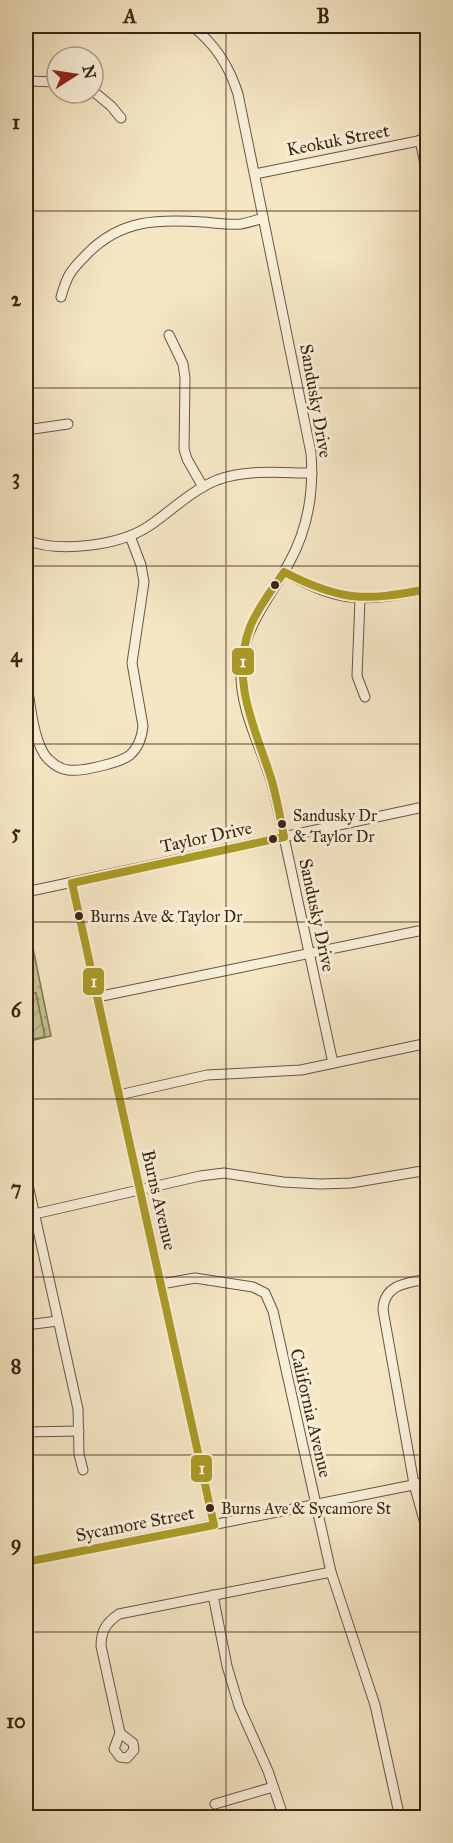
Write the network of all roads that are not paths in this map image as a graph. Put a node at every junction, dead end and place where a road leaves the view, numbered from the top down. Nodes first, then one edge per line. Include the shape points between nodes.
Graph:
1 (192, 26) edge
2 (208, 26) edge
3 (201, 33) junction
4 (26, 81) edge
5 (45, 82) edge
6 (105, 101) edge
7 (121, 118) dead end
8 (424, 140) edge
9 (255, 174) junction
10 (428, 179) edge
11 (263, 218) junction
12 (61, 297) dead end
13 (169, 335) dead end
14 (68, 424) dead end
15 (26, 430) edge
16 (312, 473) junction
17 (203, 487) junction
18 (130, 536) junction
19 (26, 540) edge
20 (284, 572) junction
21 (428, 589) edge
22 (360, 599) junction
23 (26, 679) edge
24 (365, 698) dead end
25 (428, 806) edge
26 (284, 837) junction
27 (72, 883) junction
28 (26, 892) edge
29 (428, 929) edge
30 (309, 954) junction
31 (97, 997) junction
32 (428, 1043) edge
33 (333, 1063) junction
34 (119, 1095) junction
35 (428, 1170) edge
36 (26, 1176) edge
37 (140, 1189) junction
38 (30, 1215) edge
39 (428, 1279) edge
40 (161, 1284) junction
41 (58, 1321) junction
42 (26, 1325) edge
43 (79, 1431) junction
44 (26, 1432) edge
45 (83, 1470) dead end
46 (428, 1482) edge
47 (414, 1484) junction
48 (315, 1504) junction
49 (214, 1525) junction
50 (428, 1535) edge
51 (26, 1562) edge
52 (331, 1572) junction
53 (213, 1595) junction
54 (120, 1732) dead end
55 (273, 1787) junction
56 (215, 1804) dead end
57 (284, 1818) edge
58 (400, 1818) edge

1 - 3 street, Sandusky Drive
2 - 3 street
3 - 9 street, Sandusky Drive via 220,54 233,78
4 - 5 street
6 - 7 street
8 - 9 street, Keokuk Street
8 - 10 street
9 - 11 street, Sandusky Drive
11 - 12 street via 243,224 154,221 127,228 103,240 81,260 66,278
11 - 16 street, Sandusky Drive via 309,437
13 - 17 street via 186,378 184,449
14 - 15 street
16 - 17 street via 253,473
16 - 20 street, Sandusky Drive via 304,530
17 - 18 street
18 - 19 street via 49,547
18 - 23 street via 144,582 132,663 143,726 136,749 120,761 79,770 56,765 41,747
20 - 22 street via 324,592
20 - 26 street, Sandusky Drive via 250,626 241,670 244,702 269,770
21 - 22 street
22 - 24 street via 357,676
25 - 26 street, Taylor Drive
26 - 27 street, Taylor Drive
26 - 30 street, Sandusky Drive
27 - 28 street, Taylor Drive
27 - 31 street, Burns Avenue
29 - 30 street
30 - 31 street
30 - 33 street, Sandusky Drive
31 - 34 street, Burns Avenue
32 - 33 street
33 - 34 street via 301,1070 193,1078
34 - 37 street, Burns Avenue
35 - 37 street via 320,1184 224,1173
36 - 38 street
37 - 38 street
37 - 40 street, Burns Avenue
38 - 41 street
39 - 47 street via 400,1284 388,1293 383,1304
40 - 48 street, California Avenue via 200,1278 253,1287 268,1297
40 - 49 street, Burns Avenue
41 - 42 street
41 - 43 street
43 - 44 street
43 - 45 street
46 - 47 street, Sycamore Street
47 - 48 street, Sycamore Street
47 - 50 street
48 - 49 street, Sycamore Street
48 - 52 street, California Avenue
49 - 51 street, Sycamore Street
52 - 53 street
52 - 58 street, California Avenue via 375,1705
53 - 54 street via 119,1614 105,1627 101,1647
53 - 55 street via 233,1689
55 - 56 street
55 - 57 street

